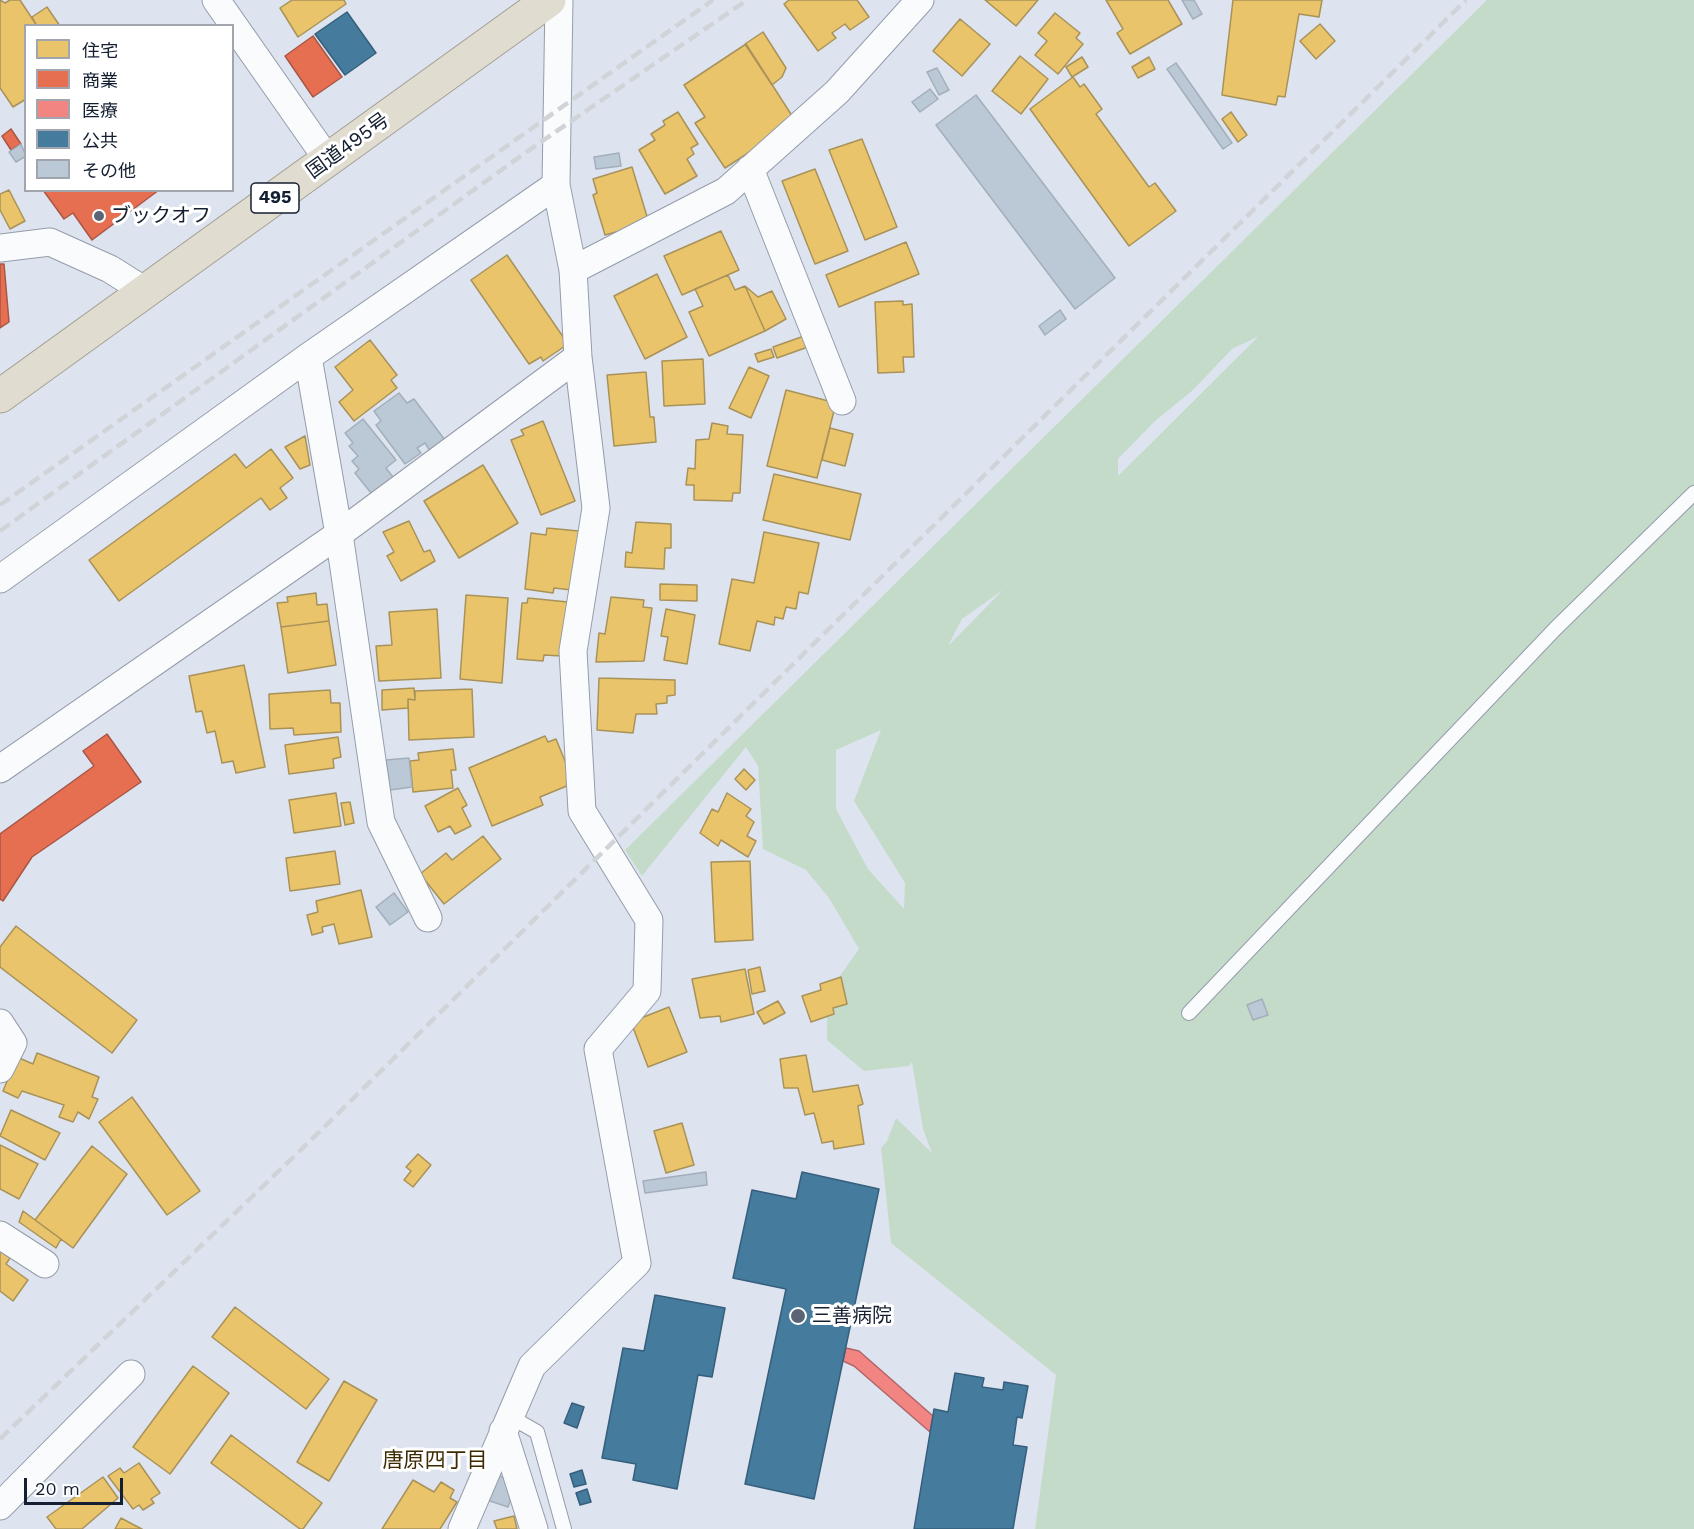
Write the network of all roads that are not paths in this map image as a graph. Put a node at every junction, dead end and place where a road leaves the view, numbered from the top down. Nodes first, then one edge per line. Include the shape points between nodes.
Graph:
1 (216, 0) edge
2 (549, 0) edge
3 (559, 0) edge
4 (920, 0) edge
5 (233, 24) edge
6 (234, 26) edge
7 (328, 160) junction
8 (750, 170) junction
9 (556, 185) junction
10 (0, 248) edge
11 (573, 270) junction
12 (145, 291) junction
13 (308, 357) junction
14 (578, 357) junction
15 (0, 396) edge
16 (842, 401) dead end
17 (1694, 493) edge
18 (339, 534) junction
19 (0, 579) edge
20 (0, 769) edge
21 (428, 918) dead end
22 (1189, 1013) dead end
23 (0, 1023) edge
24 (0, 1069) edge
25 (0, 1235) edge
26 (45, 1264) dead end
27 (131, 1374) dead end
28 (506, 1423) junction
29 (0, 1506) edge
30 (462, 1529) edge
31 (534, 1529) edge
32 (564, 1529) edge

1 - 5 street
2 - 7 highway, 国道495号 / 495
3 - 9 street
4 - 8 street via 837,93
6 - 7 street
7 - 12 highway, 国道495号 / 495
8 - 11 street via 726,191
8 - 16 street
9 - 11 street
9 - 13 street
10 - 12 street via 50,242 110,269
11 - 14 street
12 - 15 highway, 国道495号 / 495
13 - 18 street
13 - 19 street
14 - 18 street
14 - 28 street via 596,508 573,651 582,811 649,921 647,991 598,1049 637,1263 532,1366
17 - 22 lane via 1556,628
18 - 20 street
18 - 21 street via 381,822
23 - 24 street via 13,1043
25 - 26 street
27 - 29 street
28 - 30 street
28 - 31 street
28 - 32 lane via 537,1432

